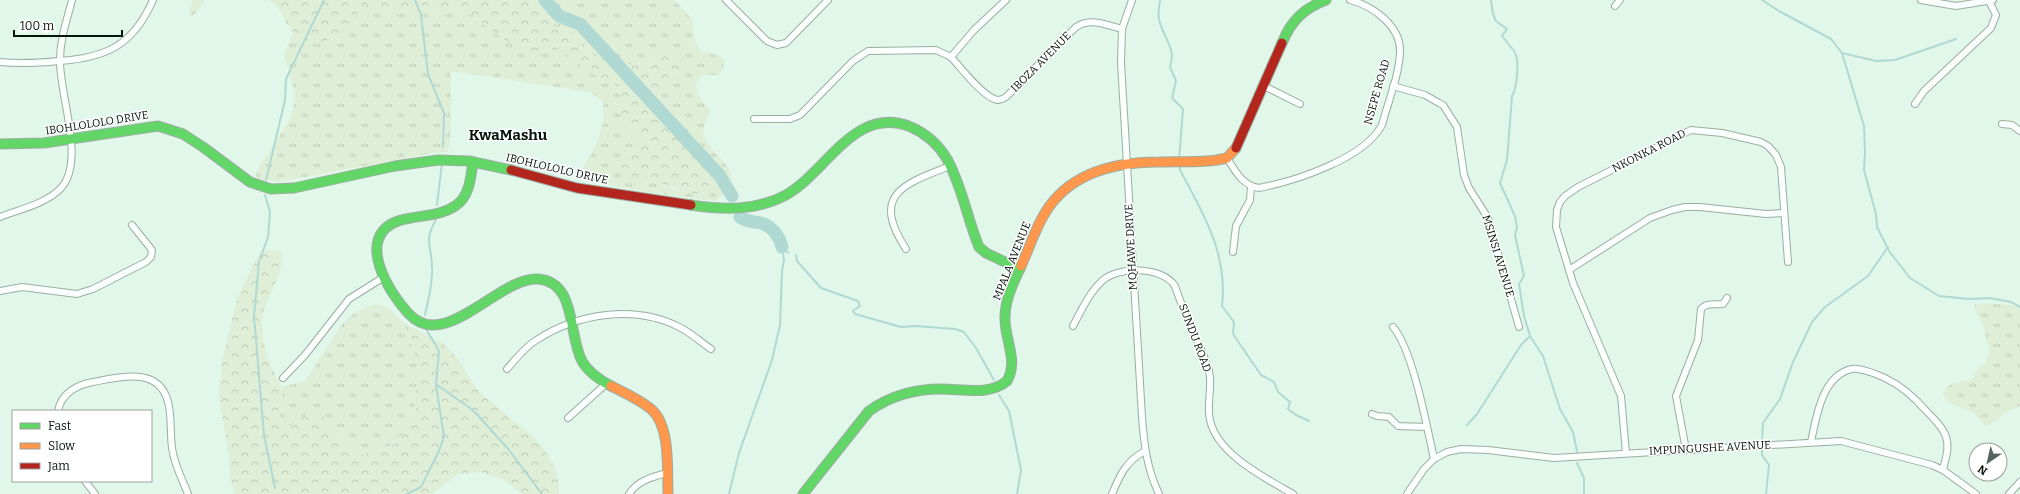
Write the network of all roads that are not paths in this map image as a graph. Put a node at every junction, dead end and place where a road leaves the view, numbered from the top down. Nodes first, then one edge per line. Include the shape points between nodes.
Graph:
1 (72, 0) edge
2 (153, 0) edge
3 (726, 0) edge
4 (828, 0) edge
5 (1006, 0) edge
6 (1132, 0) edge
7 (1326, 0) edge
8 (1350, 0) edge
9 (1620, 0) edge
10 (1921, 0) edge
11 (1991, 0) edge
12 (1615, 6) dead end
13 (1122, 29) junction
14 (951, 57) junction
15 (60, 61) junction
16 (0, 62) edge
17 (1262, 85) junction
18 (1392, 86) junction
19 (1300, 104) dead end
20 (1915, 104) dead end
21 (754, 119) dead end
22 (2002, 124) dead end
23 (2020, 131) edge
24 (70, 139) junction
25 (0, 144) edge
26 (1227, 158) junction
27 (473, 162) junction
28 (1126, 165) junction
29 (950, 166) junction
30 (1251, 187) junction
31 (1784, 213) junction
32 (0, 217) edge
33 (132, 225) dead end
34 (906, 249) dead end
35 (1233, 252) dead end
36 (1788, 262) dead end
37 (1020, 269) junction
38 (1569, 270) junction
39 (1132, 272) junction
40 (384, 277) junction
41 (0, 291) edge
42 (1727, 298) dead end
43 (571, 322) junction
44 (1073, 326) dead end
45 (1393, 327) dead end
46 (1519, 327) dead end
47 (711, 349) dead end
48 (507, 369) dead end
49 (283, 378) dead end
50 (606, 383) junction
51 (58, 410) edge
52 (1372, 414) dead end
53 (568, 418) dead end
54 (1427, 427) junction
55 (1811, 442) junction
56 (1686, 450) junction
57 (1145, 451) junction
58 (1626, 453) junction
59 (1434, 459) junction
60 (1943, 470) junction
61 (666, 473) junction
62 (86, 482) edge
63 (2020, 482) edge
64 (95, 494) edge
65 (188, 494) edge
66 (629, 494) edge
67 (668, 494) edge
68 (803, 494) edge
69 (1112, 494) edge
70 (1159, 494) edge
71 (1292, 494) edge
72 (1407, 494) edge
73 (1976, 494) edge
74 (2009, 494) edge

1 - 15 street via 63,31
2 - 15 street via 140,24 123,41 95,57
3 - 4 street via 767,41 777,45 786,43
5 - 14 street via 974,30
6 - 13 street, MQHAWE DRIVE
7 - 17 street via 1312,5 1295,20 1285,35
8 - 18 street, NSEPE ROAD via 1380,14 1397,36 1400,52
9 - 12 street
10 - 11 street via 1956,6
11 - 20 street via 1996,15 1991,28 1924,91
13 - 14 street, IBOZA AVENUE via 1097,22 1082,23 1001,100 986,94
13 - 28 street, MQHAWE DRIVE via 1120,45
14 - 21 street via 936,50 868,51 853,61 800,115 790,119
15 - 16 street via 33,64
15 - 24 street
17 - 19 street
17 - 26 street via 1236,148
18 - 30 street, NSEPE ROAD via 1378,133 1353,154 1330,166 1291,179 1266,187
18 - 46 street, MSINSI AVENUE via 1443,105 1457,127 1464,176 1488,218
22 - 23 street via 2012,125
24 - 25 street, IBOHLOLOLO DRIVE via 44,143
24 - 27 street, IBOHLOLOLO DRIVE via 152,127 169,128 192,137 251,184 269,189 292,188 423,162
24 - 32 street via 70,173 62,187 39,203
26 - 28 street via 1190,163 1148,162
26 - 30 street via 1244,182
27 - 29 street, IBOHLOLOLO DRIVE via 576,188 724,209 751,208 789,194 811,176 848,137 863,128 881,123 908,125 929,136 943,151
27 - 40 street via 467,190 461,202 453,209 443,214 400,220 384,231 376,251 377,262
28 - 37 street, MPALA AVENUE via 1094,170 1058,194 1044,214
28 - 39 street, MQHAWE DRIVE
29 - 34 street via 905,185 896,197 890,214 895,232
29 - 37 street, IBOHLOLOLO DRIVE via 979,247
30 - 35 street via 1250,200 1236,226
31 - 36 street, NKONKA ROAD
31 - 38 street via 1766,214 1700,207 1672,210 1650,218
31 - 38 street, NKONKA ROAD via 1780,167 1776,155 1768,146 1722,133 1691,130 1565,196 1557,210 1556,227
33 - 41 street via 152,250 151,257 93,289 73,295 22,287
37 - 68 street, MPALA AVENUE via 1005,310 1004,324 1012,367 1007,382 991,389 934,389 883,401 869,411
38 - 58 street, NKONKA ROAD via 1621,396
39 - 44 street, SUNDU ROAD via 1113,274 1102,281 1082,308
39 - 57 street, MQHAWE DRIVE
39 - 71 street, SUNDU ROAD via 1160,273 1175,286 1209,372 1210,420 1218,439 1256,472
40 - 43 street via 408,313 415,320 425,324 437,325 448,322 524,282 536,279 548,281 560,290 567,302
40 - 49 street via 349,299
42 - 56 street via 1723,304 1704,306 1701,309 1698,340 1676,396
43 - 47 street via 596,316 624,314 653,318 680,328
43 - 48 street via 534,341
43 - 50 street via 583,363
45 - 54 street via 1402,340
50 - 53 street
50 - 61 street via 648,406 659,418 664,433
51 - 65 street via 67,394 82,384 131,376 153,381 164,392 168,402 173,454
52 - 54 street via 1389,417 1401,427
54 - 59 street
55 - 56 street, IMPUNGUSHE AVENUE
55 - 60 street, IMPUNGUSHE AVENUE via 1851,442 1925,462
55 - 60 street via 1820,406 1830,385 1844,372 1859,369 1889,379 1904,388 1940,426 1948,442
56 - 58 street, IMPUNGUSHE AVENUE
57 - 69 street via 1128,462
57 - 70 street, MQHAWE DRIVE
58 - 59 street, IMPUNGUSHE AVENUE via 1544,458 1462,449 1447,452
59 - 72 street, IMPUNGUSHE AVENUE
60 - 73 street, IMPUNGUSHE AVENUE
61 - 66 street via 643,481
61 - 67 street
62 - 64 street
63 - 74 street

